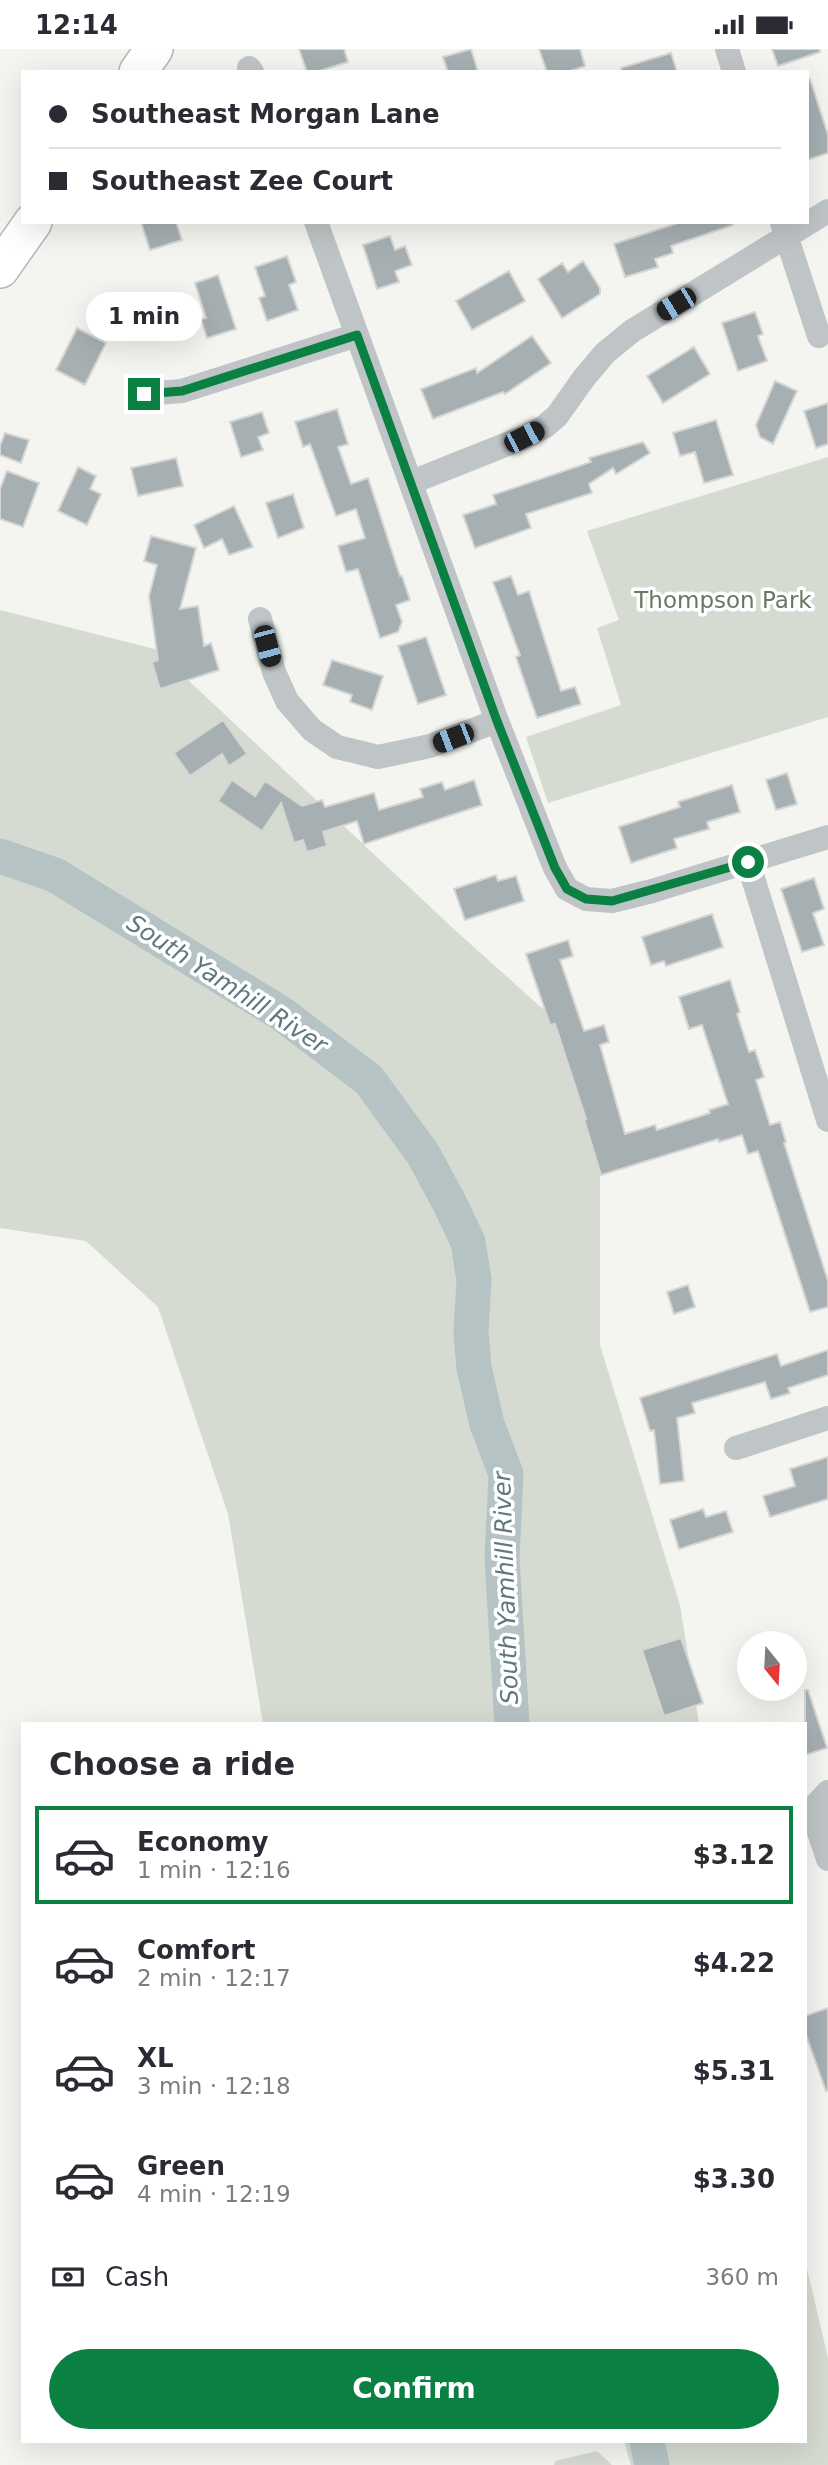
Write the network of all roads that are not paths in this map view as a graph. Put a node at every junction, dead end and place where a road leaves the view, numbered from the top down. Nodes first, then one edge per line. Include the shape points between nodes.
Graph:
1 (154, 49) edge
2 (727, 49) edge
3 (139, 70) edge
4 (733, 70) edge
5 (828, 211) edge
6 (809, 219) edge
7 (32, 224) edge
8 (317, 224) edge
9 (784, 230) edge
10 (0, 269) edge
11 (357, 335) junction
12 (819, 336) dead end
13 (144, 394) dead end
14 (412, 482) junction
15 (260, 619) dead end
16 (497, 721) junction
17 (828, 837) edge
18 (748, 862) junction
19 (826, 1107) edge
20 (828, 1418) edge
21 (736, 1448) dead end
22 (822, 1798) edge
23 (828, 1859) edge

1 - 3 highway
2 - 4 street
5 - 6 street
7 - 10 highway
8 - 11 street
9 - 12 street
9 - 14 street via 605,353 544,427
11 - 13 street via 182,391
11 - 14 street
14 - 16 street
15 - 16 street via 287,701 312,730 337,747 378,757 430,746
16 - 18 street via 567,889 586,899 612,901
17 - 18 street
18 - 19 street
20 - 21 street
22 - 23 street via 817,1826

